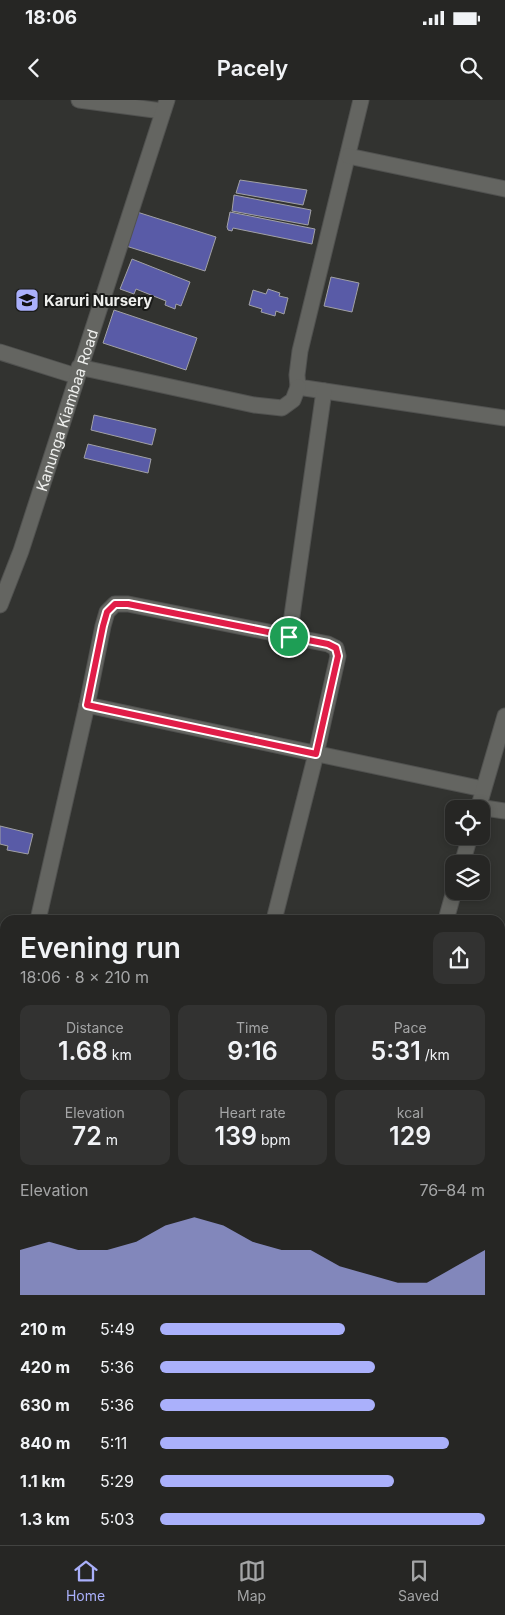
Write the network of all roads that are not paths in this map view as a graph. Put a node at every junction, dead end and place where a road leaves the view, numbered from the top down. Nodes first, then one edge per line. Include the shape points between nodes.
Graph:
1 (79, 100) edge
2 (361, 100) edge
3 (165, 106) edge
4 (348, 156) junction
5 (505, 189) edge
6 (0, 352) edge
7 (77, 372) junction
8 (298, 387) junction
9 (324, 391) junction
10 (505, 418) edge
11 (5, 572) edge
12 (0, 605) edge
13 (289, 637) junction
14 (87, 705) junction
15 (505, 716) edge
16 (316, 754) junction
17 (483, 789) junction
18 (480, 800) edge
19 (490, 809) edge
20 (505, 811) edge
21 (452, 900) edge
22 (39, 915) edge
23 (275, 915) edge
24 (447, 915) edge

1 - 3 street
2 - 4 street
3 - 7 street, Kanunga Kiambaa Road
4 - 5 street
4 - 8 street via 300,351
6 - 7 street
7 - 8 street via 254,406 282,408 293,400
7 - 11 street, Kanunga Kiambaa Road via 21,551
8 - 9 street
9 - 10 street
9 - 13 street
11 - 12 street, Kanunga Kiambaa Road
13 - 14 street via 115,604 107,612 103,626
13 - 16 street via 328,644 338,651
14 - 16 street
14 - 22 street
15 - 17 street
16 - 17 street
16 - 23 street
17 - 18 street
19 - 20 street
21 - 24 street

